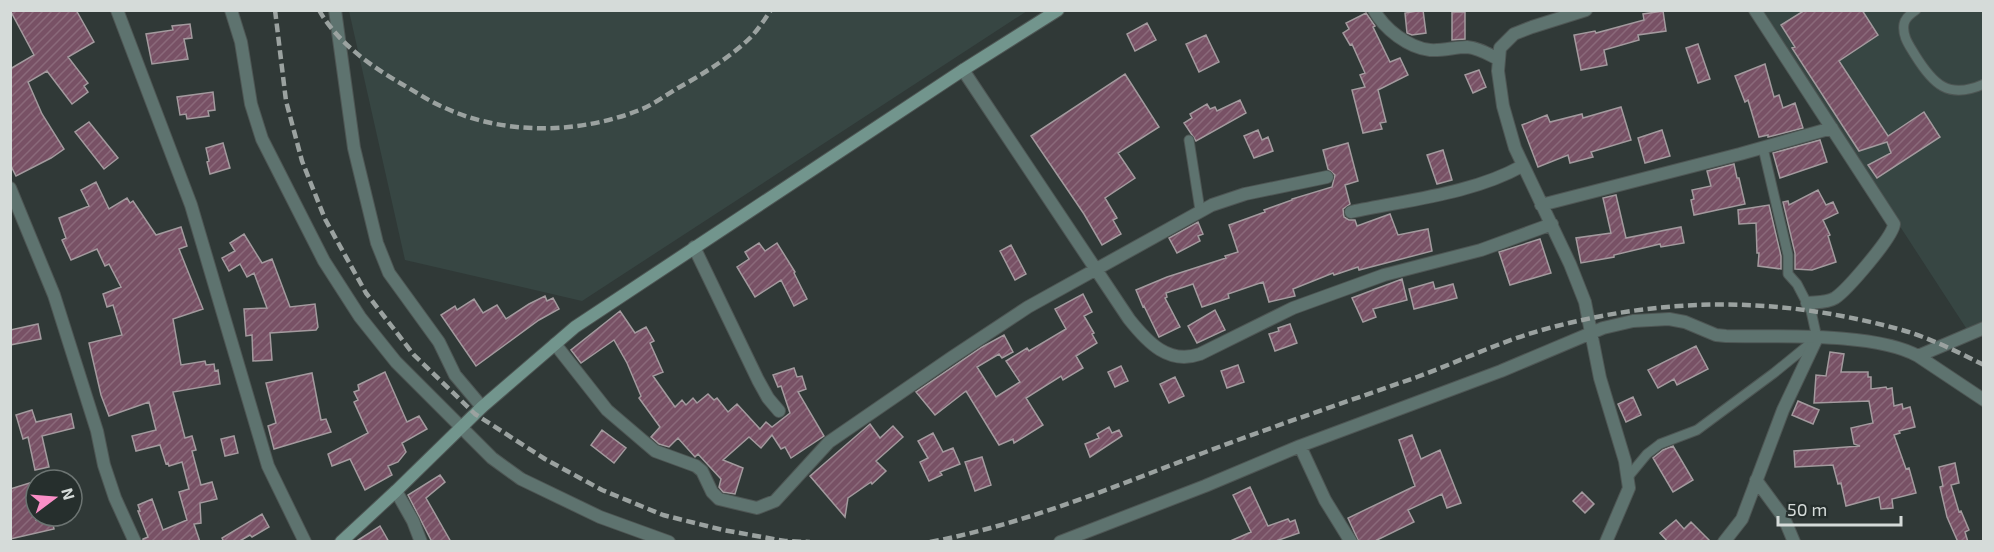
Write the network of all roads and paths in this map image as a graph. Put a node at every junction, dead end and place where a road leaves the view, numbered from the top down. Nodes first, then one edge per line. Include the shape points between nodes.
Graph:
1 (117, 10) edge
2 (231, 10) edge
3 (335, 10) edge
4 (1059, 10) edge
5 (1374, 10) edge
6 (1586, 10) edge
7 (1755, 10) edge
8 (1916, 10) edge
9 (1498, 59) junction
10 (963, 69) junction
11 (1983, 84) edge
12 (1832, 128) junction
13 (1189, 140) dead end
14 (1763, 147) junction
15 (1522, 166) junction
16 (1327, 177) dead end
17 (10, 188) edge
18 (1541, 205) junction
19 (1200, 210) junction
20 (1351, 212) dead end
21 (1552, 224) junction
22 (694, 247) junction
23 (1095, 269) junction
24 (1807, 303) junction
25 (1983, 328) edge
26 (1591, 333) junction
27 (1817, 338) junction
28 (555, 344) junction
29 (1918, 356) junction
30 (1983, 399) edge
31 (482, 407) junction
32 (779, 411) dead end
33 (462, 428) junction
34 (1300, 446) junction
35 (1628, 477) junction
36 (1756, 480) junction
37 (396, 491) junction
38 (135, 542) edge
39 (305, 542) edge
40 (341, 542) edge
41 (421, 542) edge
42 (669, 542) edge
43 (1060, 542) edge
44 (1351, 542) edge
45 (1606, 542) edge
46 (1724, 542) edge
47 (1794, 542) edge

1 - 39 street via 191,205 268,465
2 - 33 street via 262,140 324,261 360,317 396,362
3 - 31 street via 354,148 377,243 389,273 439,342 455,375
4 - 10 street
5 - 9 street via 1389,29 1418,48 1468,47
6 - 9 street via 1514,34 1500,48
7 - 12 street
8 - 11 lane via 1904,22 1904,31 1930,78 1958,91
9 - 15 street via 1507,127
10 - 22 street
10 - 23 street
12 - 14 street
12 - 24 street via 1893,220 1894,228 1837,296
13 - 19 lane
14 - 18 street
14 - 24 lane via 1788,255 1788,274
15 - 18 street
15 - 20 street via 1480,185
16 - 19 street via 1245,194
17 - 38 street via 54,295 115,498
18 - 21 street
19 - 23 street
21 - 23 street via 1481,250 1384,275 1293,308 1190,358 1169,355 1140,333
21 - 26 street via 1585,302
22 - 28 street
22 - 32 street via 758,380
23 - 28 street via 1009,320 829,442 775,501 757,508 719,499 696,466 654,451 607,410
24 - 27 lane
25 - 29 street
26 - 27 street via 1633,321 1669,319 1716,335
26 - 34 street
26 - 35 street
27 - 29 street via 1894,346
27 - 35 lane via 1697,430 1660,444
27 - 36 street
28 - 31 street
29 - 30 street
31 - 33 street
33 - 37 street
33 - 42 street via 492,458 521,479 600,517
34 - 43 street
34 - 44 street via 1325,500
35 - 45 street via 1626,497
36 - 46 street via 1742,519
36 - 47 street via 1784,518
37 - 40 street
37 - 41 street

